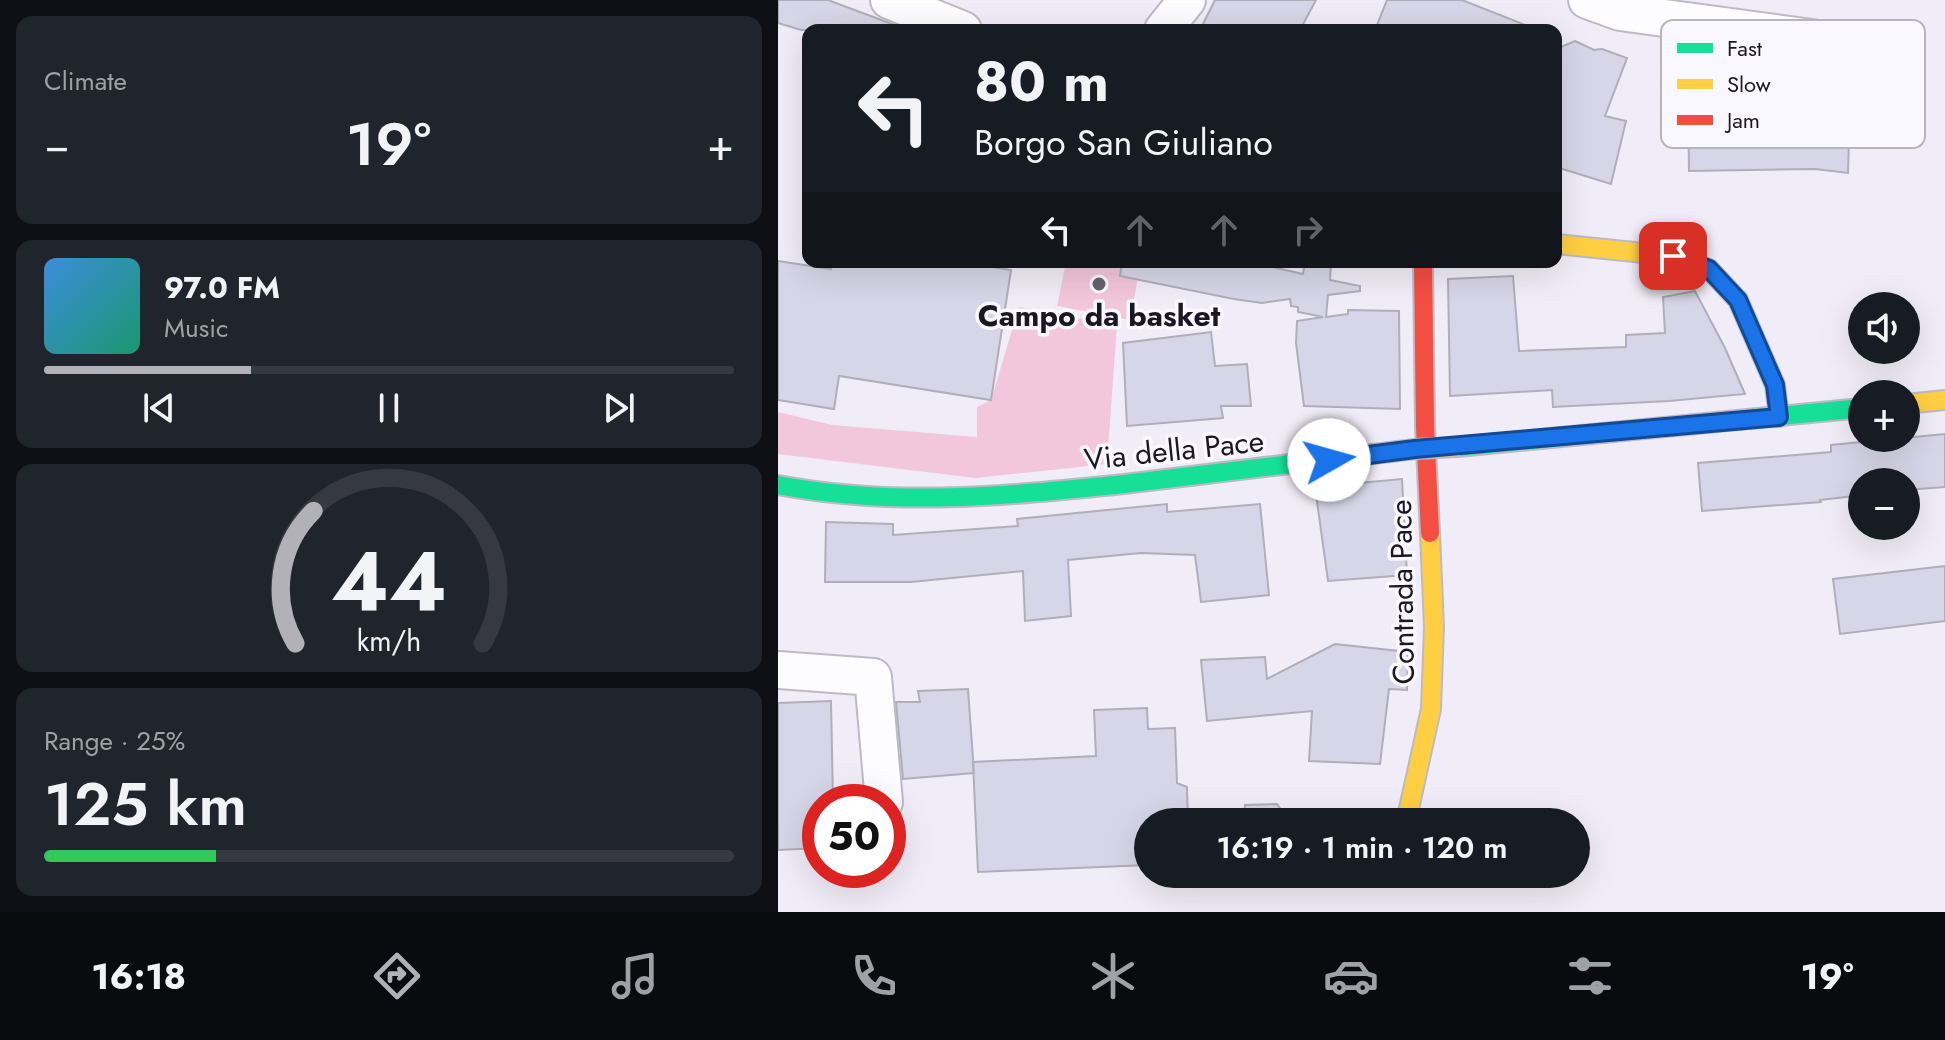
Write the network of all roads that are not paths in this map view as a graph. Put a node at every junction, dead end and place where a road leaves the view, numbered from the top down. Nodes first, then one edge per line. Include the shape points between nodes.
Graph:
1 (889, 0) edge
2 (1187, 0) edge
3 (1611, 4) edge
4 (1710, 20) edge
5 (948, 24) edge
6 (1168, 24) edge
7 (1562, 245) edge
8 (1423, 268) edge
9 (1945, 400) edge
10 (1920, 403) edge
11 (1848, 410) edge
12 (1779, 417) junction
13 (778, 485) edge
14 (778, 670) edge
15 (882, 784) edge
16 (1409, 808) edge

1 - 5 street
2 - 6 street
3 - 4 street
7 - 12 main road via 1673,256 1709,269 1738,300 1775,385
8 - 16 main road, Contrada Pace via 1434,627 1431,709
9 - 10 main road
11 - 12 main road, Via della Pace
12 - 13 main road, Via della Pace, bridge via 1415,449 1051,491 936,498 850,496
14 - 15 street via 873,677

